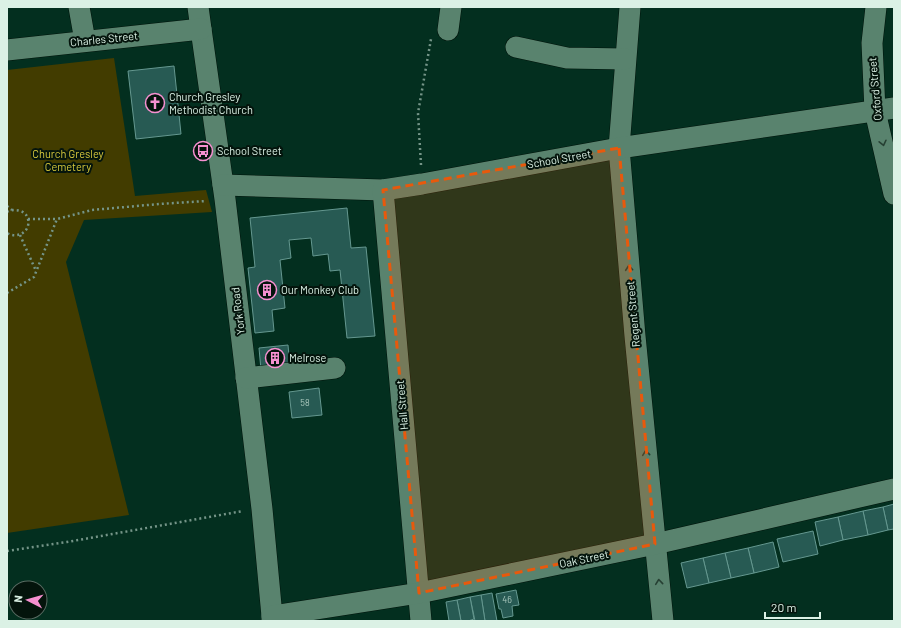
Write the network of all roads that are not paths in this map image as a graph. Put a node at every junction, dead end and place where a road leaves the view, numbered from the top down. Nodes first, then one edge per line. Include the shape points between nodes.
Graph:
1 (79, 7) edge
2 (198, 7) edge
3 (451, 7) edge
4 (630, 7) edge
5 (876, 7) edge
6 (200, 29) junction
7 (448, 30) road end
8 (85, 41) junction
9 (516, 47) dead end
10 (7, 50) edge
11 (626, 60) junction
12 (885, 109) edge
13 (619, 148) junction
14 (383, 190) junction
15 (224, 192) junction
16 (894, 194) edge
17 (335, 368) dead end
18 (246, 378) junction
19 (894, 489) edge
20 (655, 544) junction
21 (419, 593) junction
22 (272, 618) edge
23 (421, 621) edge
24 (663, 621) edge

1 - 8 street
2 - 6 street, York Road
3 - 7 street
4 - 11 street, Regent Street
5 - 12 street, Oxford Street via 872,43
6 - 8 street, Charles Street
6 - 15 street, York Road
8 - 10 street, Charles Street
9 - 11 street via 567,58
11 - 13 street, Regent Street
12 - 13 street, School Street
12 -> 16 street, Oxford Street
13 - 14 street, School Street
20 -> 13 street, Regent Street via 634,336
14 - 15 street, School Street
14 - 21 street, Hall Street
15 - 18 street, York Road
17 - 18 street
18 - 22 street, York Road
19 - 20 street, Oak Street
20 - 21 street, Oak Street
24 -> 20 street, Regent Street
21 - 22 street, Oak Street
21 - 23 street, Hall Street

